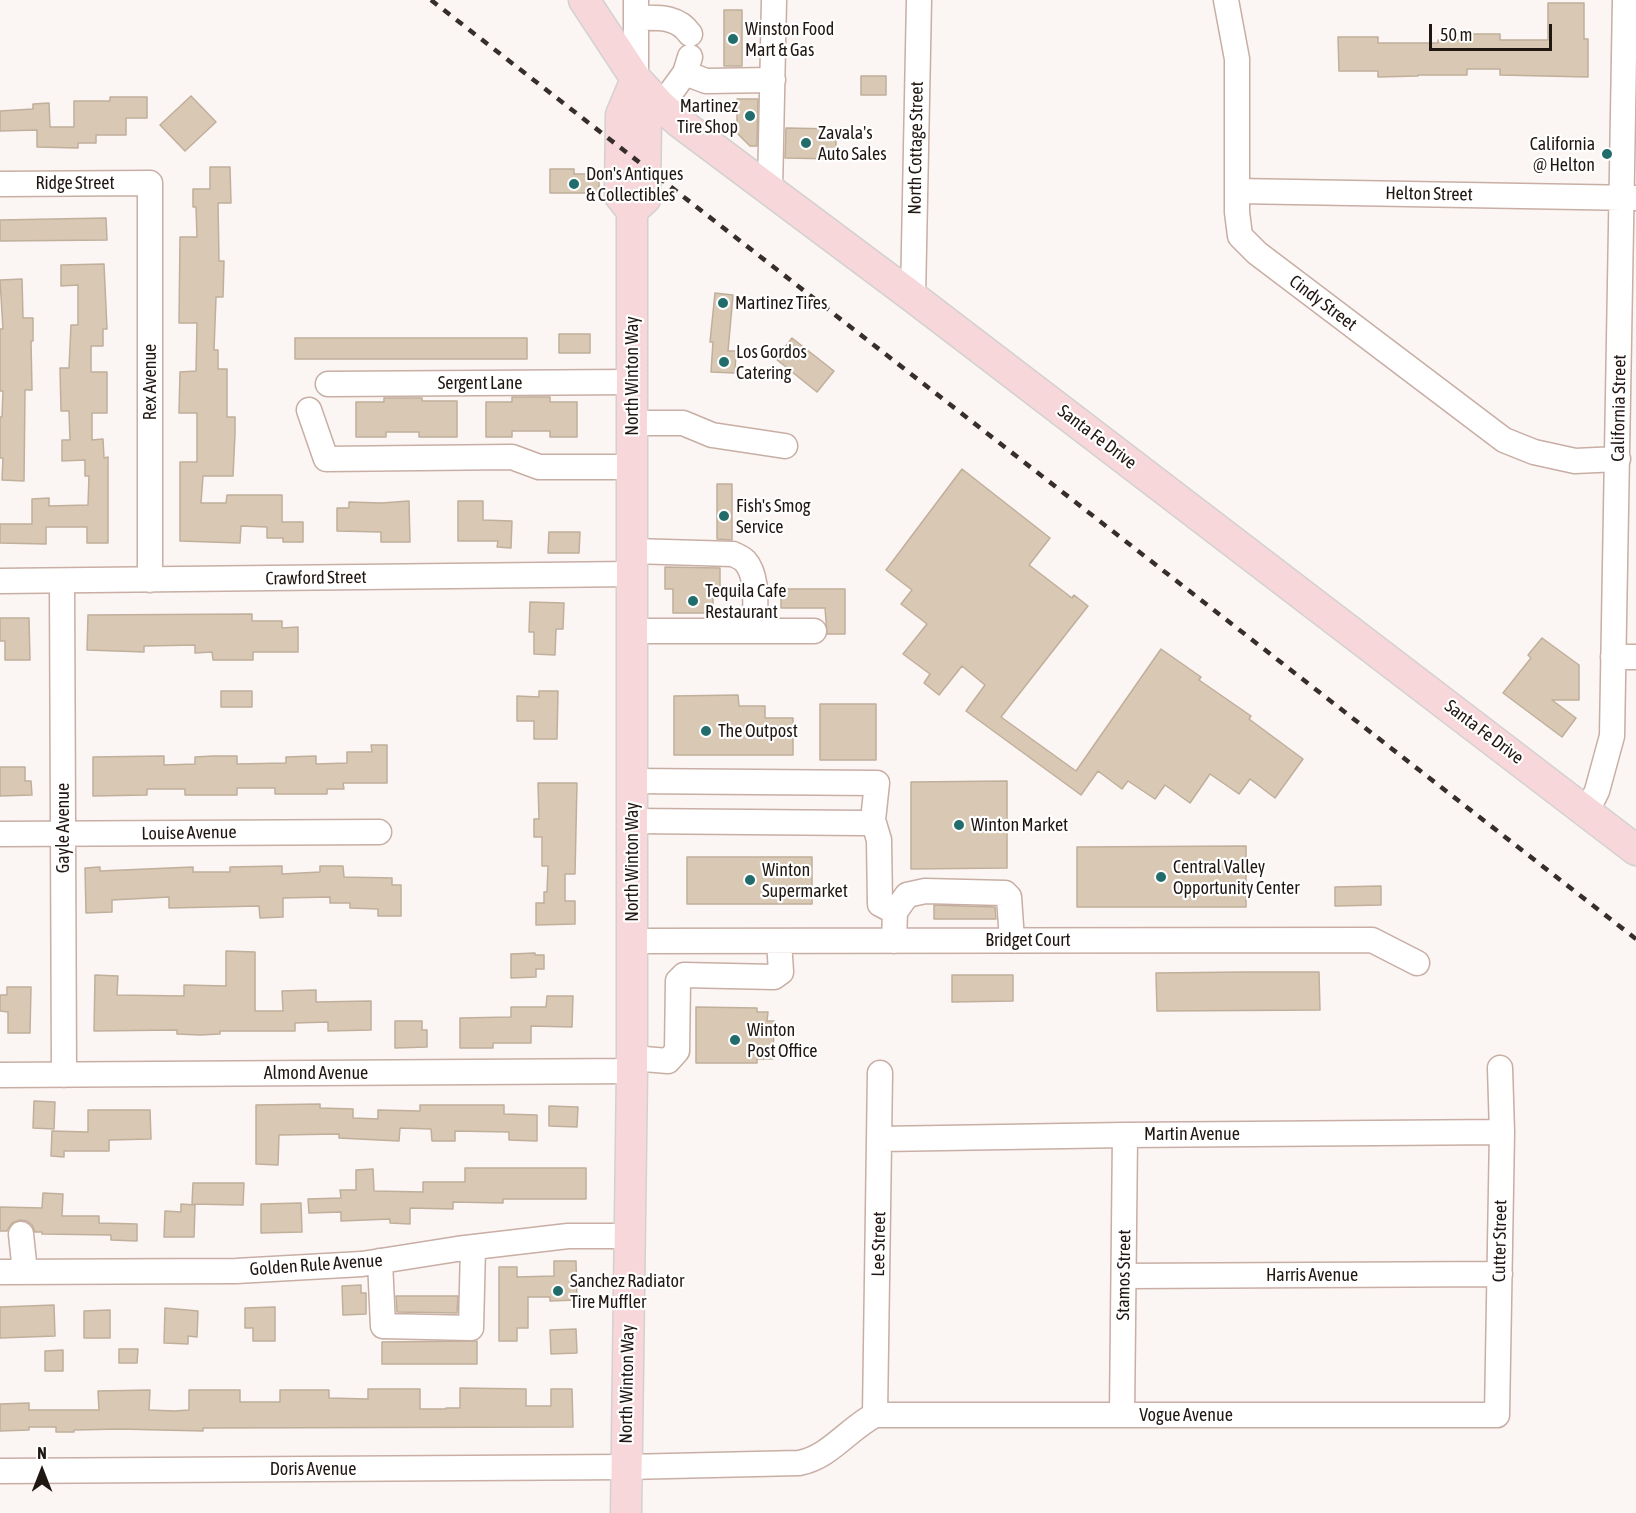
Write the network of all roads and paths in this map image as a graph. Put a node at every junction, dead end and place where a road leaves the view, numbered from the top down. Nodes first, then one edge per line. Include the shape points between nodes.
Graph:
1 (584, 0) edge
2 (774, 0) edge
3 (919, 0) edge
4 (1226, 0) edge
5 (1625, 0) edge
6 (636, 9) edge
7 (689, 55) junction
8 (636, 80) junction
9 (773, 80) junction
10 (661, 106) junction
11 (705, 141) junction
12 (646, 182) junction
13 (150, 183) joint
14 (0, 184) edge
15 (770, 190) junction
16 (1237, 191) junction
17 (1629, 198) edge
18 (632, 211) junction
19 (913, 297) junction
20 (632, 382) junction
21 (328, 384) dead end
22 (309, 410) dead end
23 (632, 423) junction
24 (785, 446) dead end
25 (1618, 459) junction
26 (632, 467) junction
27 (632, 562) junction
28 (62, 580) junction
29 (150, 580) junction
30 (0, 581) edge
31 (632, 631) junction
32 (755, 631) junction
33 (814, 631) dead end
34 (1625, 657) edge
35 (632, 781) junction
36 (1587, 811) junction
37 (632, 821) junction
38 (868, 822) junction
39 (379, 832) dead end
40 (0, 834) edge
41 (64, 834) junction
42 (1636, 850) edge
43 (901, 903) junction
44 (1012, 940) junction
45 (632, 941) junction
46 (779, 941) junction
47 (894, 941) junction
48 (1418, 963) dead end
49 (632, 1065) junction
50 (1500, 1068) dead end
51 (880, 1073) dead end
52 (0, 1075) edge
53 (64, 1075) junction
54 (1502, 1132) junction
55 (1125, 1135) junction
56 (881, 1139) junction
57 (21, 1234) dead end
58 (630, 1236) junction
59 (473, 1248) junction
60 (380, 1261) junction
61 (0, 1272) edge
62 (25, 1272) junction
63 (1500, 1274) junction
64 (1124, 1276) junction
65 (875, 1415) junction
66 (1122, 1415) junction
67 (1497, 1415) joint
68 (626, 1467) junction
69 (0, 1471) edge
70 (626, 1513) edge

1 - 8 main road, Santa Fe Drive
2 - 9 street
3 - 19 street, North Cottage Street
4 - 16 street, Cindy Street via 1237,59
5 - 17 street, California Street
6 - 7 street via 684,24
6 - 8 street, North Winton Way
7 - 9 street via 706,81
7 - 10 street
8 - 10 main road, Santa Fe Drive
8 - 12 main road, North Winton Way via 646,116
8 - 18 main road, North Winton Way via 621,115 620,196
9 - 15 street
10 - 11 main road, Santa Fe Drive
11 - 12 main road via 682,139 667,143 655,157
11 - 15 main road, Santa Fe Drive
12 - 18 main road, North Winton Way via 645,199
13 - 14 street, Ridge Street
13 - 29 street, Rex Avenue
15 - 19 main road, Santa Fe Drive
16 - 17 street, Helton Street
16 - 25 street, Cindy Street via 1240,236 1257,253 1504,440 1534,452 1575,460
17 - 25 street, California Street
18 - 20 main road, North Winton Way
19 - 36 main road, Santa Fe Drive
20 - 21 street, Sergent Lane
20 - 23 main road, North Winton Way
22 - 26 street via 326,459 512,457 539,467
23 - 24 street via 683,423 712,435
23 - 26 main road, North Winton Way
25 - 34 street, California Street
26 - 27 main road, North Winton Way
27 - 29 street, Crawford Street
27 - 31 main road, North Winton Way
27 - 32 street, Crawford Street via 733,554 744,560 752,572
28 - 29 street, Crawford Street
28 - 30 street, Crawford Street
28 - 41 street, Gayle Avenue
31 - 32 street
31 - 35 main road, North Winton Way
32 - 33 street
34 - 36 street, California Street via 1612,736 1597,791
35 - 37 main road, North Winton Way
35 - 38 street via 877,783
36 - 42 main road, Santa Fe Drive
37 - 38 street
37 - 45 main road, North Winton Way
38 - 43 street via 879,840 880,904
39 - 41 street, Louise Avenue
40 - 41 street, Louise Avenue
41 - 53 street, Gayle Avenue
43 - 44 street via 925,891 1005,892 1009,897
43 - 47 street
44 - 47 street, Bridget Court
44 - 48 street, Bridget Court via 1372,940
45 - 46 street, Bridget Court
45 - 49 main road, North Winton Way
46 - 47 street, Bridget Court
46 - 49 street, Almond Avenue via 781,972 774,977 684,975 678,981 677,1051 668,1061
49 - 53 street, Almond Avenue
49 - 58 main road, North Winton Way
50 - 54 street, Cutter Street
51 - 56 street, Lee Street
52 - 53 street, Almond Avenue
54 - 55 street, Martin Avenue
54 - 63 street, Cutter Street
55 - 56 street, Martin Avenue
55 - 64 street, Stamos Street
56 - 65 street, Lee Street
57 - 62 street
58 - 59 street, Golden Rule Avenue via 568,1236
58 - 68 main road, North Winton Way
59 - 60 street, Golden Rule Avenue
59 - 60 street via 471,1328 383,1326
60 - 62 street, Golden Rule Avenue via 236,1271
61 - 62 street, Golden Rule Avenue
63 - 64 street, Harris Avenue
63 - 67 street, Cutter Street
64 - 66 street, Stamos Street
65 - 66 street, Vogue Avenue
65 - 68 street, Doris Avenue via 813,1461
66 - 67 street, Vogue Avenue
68 - 69 street, Doris Avenue
68 - 70 main road, North Winton Way

